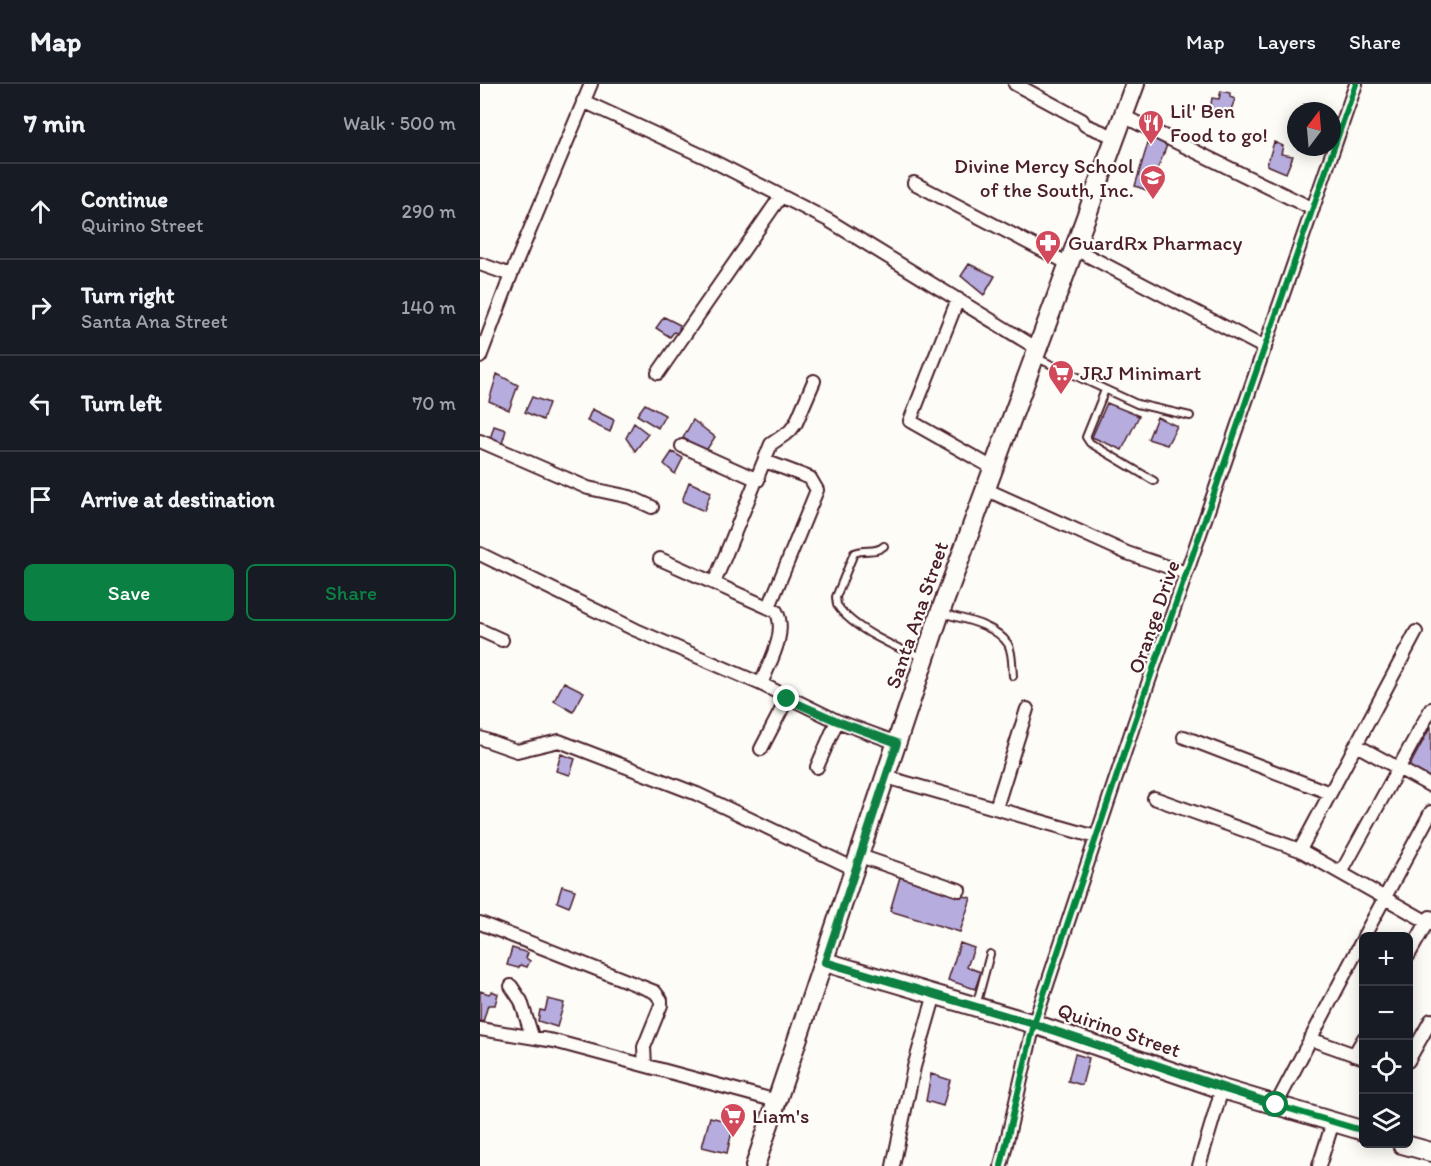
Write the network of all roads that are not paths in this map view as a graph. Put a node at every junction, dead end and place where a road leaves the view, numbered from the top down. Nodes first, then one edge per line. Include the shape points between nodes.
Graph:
1 (591, 84) edge
2 (1015, 84) edge
3 (1135, 84) edge
4 (1356, 84) edge
5 (584, 101) junction
6 (1123, 116) junction
7 (1115, 137) junction
8 (914, 183) dead end
9 (781, 196) junction
10 (1313, 209) junction
11 (1072, 257) junction
12 (480, 264) edge
13 (511, 275) junction
14 (958, 299) junction
15 (1265, 348) junction
16 (1036, 353) junction
17 (480, 357) edge
18 (658, 373) dead end
19 (814, 381) dead end
20 (1104, 390) junction
21 (1190, 416) dead end
22 (480, 441) edge
23 (682, 446) dead end
24 (765, 461) junction
25 (993, 468) junction
26 (758, 480) junction
27 (1154, 482) dead end
28 (985, 489) junction
29 (652, 507) dead end
30 (884, 546) dead end
31 (480, 554) edge
32 (660, 559) dead end
33 (1186, 573) junction
34 (714, 583) junction
35 (769, 607) junction
36 (940, 613) junction
37 (480, 630) edge
38 (1416, 632) dead end
39 (502, 640) dead end
40 (926, 657) junction
41 (1012, 676) dead end
42 (761, 684) junction
43 (787, 699) junction
44 (1027, 709) dead end
45 (1431, 709) edge
46 (837, 721) junction
47 (1184, 737) dead end
48 (480, 738) edge
49 (897, 743) junction
50 (1356, 745) junction
51 (760, 749) dead end
52 (817, 767) dead end
53 (1398, 768) junction
54 (886, 777) junction
55 (1431, 786) edge
56 (1330, 793) junction
57 (1154, 798) dead end
58 (996, 808) junction
59 (1431, 812) edge
60 (1096, 837) junction
61 (1300, 850) junction
62 (858, 862) junction
63 (1341, 873) junction
64 (959, 890) dead end
65 (1384, 898) junction
66 (1430, 921) edge
67 (480, 923) edge
68 (1367, 932) edge
69 (1359, 947) edge
70 (1413, 948) edge
71 (990, 954) dead end
72 (825, 962) junction
73 (512, 986) dead end
74 (935, 994) junction
75 (976, 1006) junction
76 (1431, 1020) edge
77 (1034, 1024) junction
78 (480, 1029) edge
79 (532, 1036) junction
80 (1310, 1040) junction
81 (1413, 1052) edge
82 (1359, 1056) edge
83 (645, 1065) junction
84 (1221, 1089) junction
85 (777, 1101) junction
86 (1276, 1105) junction
87 (1333, 1122) junction
88 (1359, 1130) edge
89 (1413, 1146) edge
90 (1431, 1152) edge
91 (754, 1166) edge
92 (893, 1166) edge
93 (1001, 1166) edge
94 (1199, 1166) edge
95 (1319, 1166) edge

1 - 5 street
2 - 7 street via 1085,125
3 - 6 main road, Santa Ana Street
4 - 10 street, Orange Drive
5 - 9 street
5 - 13 street
6 - 7 main road, Santa Ana Street
6 - 10 street
7 - 11 main road, Santa Ana Street
8 - 11 street
9 - 14 street
9 - 18 street
10 - 15 street, Orange Drive
11 - 15 street
11 - 16 main road, Santa Ana Street
12 - 13 street
13 - 17 street
14 - 16 street
14 - 25 street via 910,421
15 - 33 street, Orange Drive
16 - 20 lane
16 - 25 main road, Santa Ana Street
19 - 24 street via 796,423 773,441
20 - 21 lane via 1137,404
20 - 27 lane via 1086,437
22 - 29 street via 588,488 630,497
23 - 26 street
24 - 26 street
24 - 35 street via 810,478 817,490
25 - 28 main road, Santa Ana Street
26 - 34 street
28 - 33 street via 1127,553
28 - 36 main road, Santa Ana Street
30 - 40 lane via 854,553 836,597 837,605 859,625 900,650
31 - 42 street via 636,630
32 - 34 street
33 - 60 street, Orange Drive
34 - 35 street
35 - 42 street via 779,617 780,631
36 - 40 main road, Santa Ana Street
36 - 41 lane via 973,622 999,635 1012,656
37 - 39 street
38 - 50 street
40 - 49 main road, Santa Ana Street
42 - 43 street
43 - 46 street
43 - 51 street
44 - 58 street
45 - 53 street
46 - 49 street
46 - 52 street
47 - 56 street
48 - 62 street via 517,750 559,741
49 - 54 main road, Santa Ana Street
50 - 53 street
50 - 56 street
53 - 55 street
53 - 63 street
54 - 58 street
54 - 62 main road, Santa Ana Street
56 - 61 street
57 - 61 street
58 - 60 street
59 - 65 street
60 - 77 street, Orange Drive
61 - 63 street
62 - 64 street
62 - 72 main road, Santa Ana Street
63 - 65 street
65 - 66 street
65 - 68 street
66 - 70 street
67 - 83 street via 655,992 661,1005 644,1047
69 - 80 street
71 - 75 lane
72 - 74 main road, Quirino Street
72 - 85 main road, Santa Ana Street
73 - 79 street
74 - 75 main road, Quirino Street
74 - 92 street via 914,1066
75 - 77 main road, Quirino Street
76 - 81 street
77 - 84 main road, Quirino Street
77 - 93 street, Orange Drive
78 - 79 street
79 - 83 street
80 - 82 street
80 - 86 street
83 - 85 street
84 - 86 main road, Quirino Street
84 - 94 street
85 - 91 main road, Santa Ana Street
86 - 87 main road, Quirino Street
87 - 88 main road, Quirino Street
87 - 95 street
89 - 90 main road

